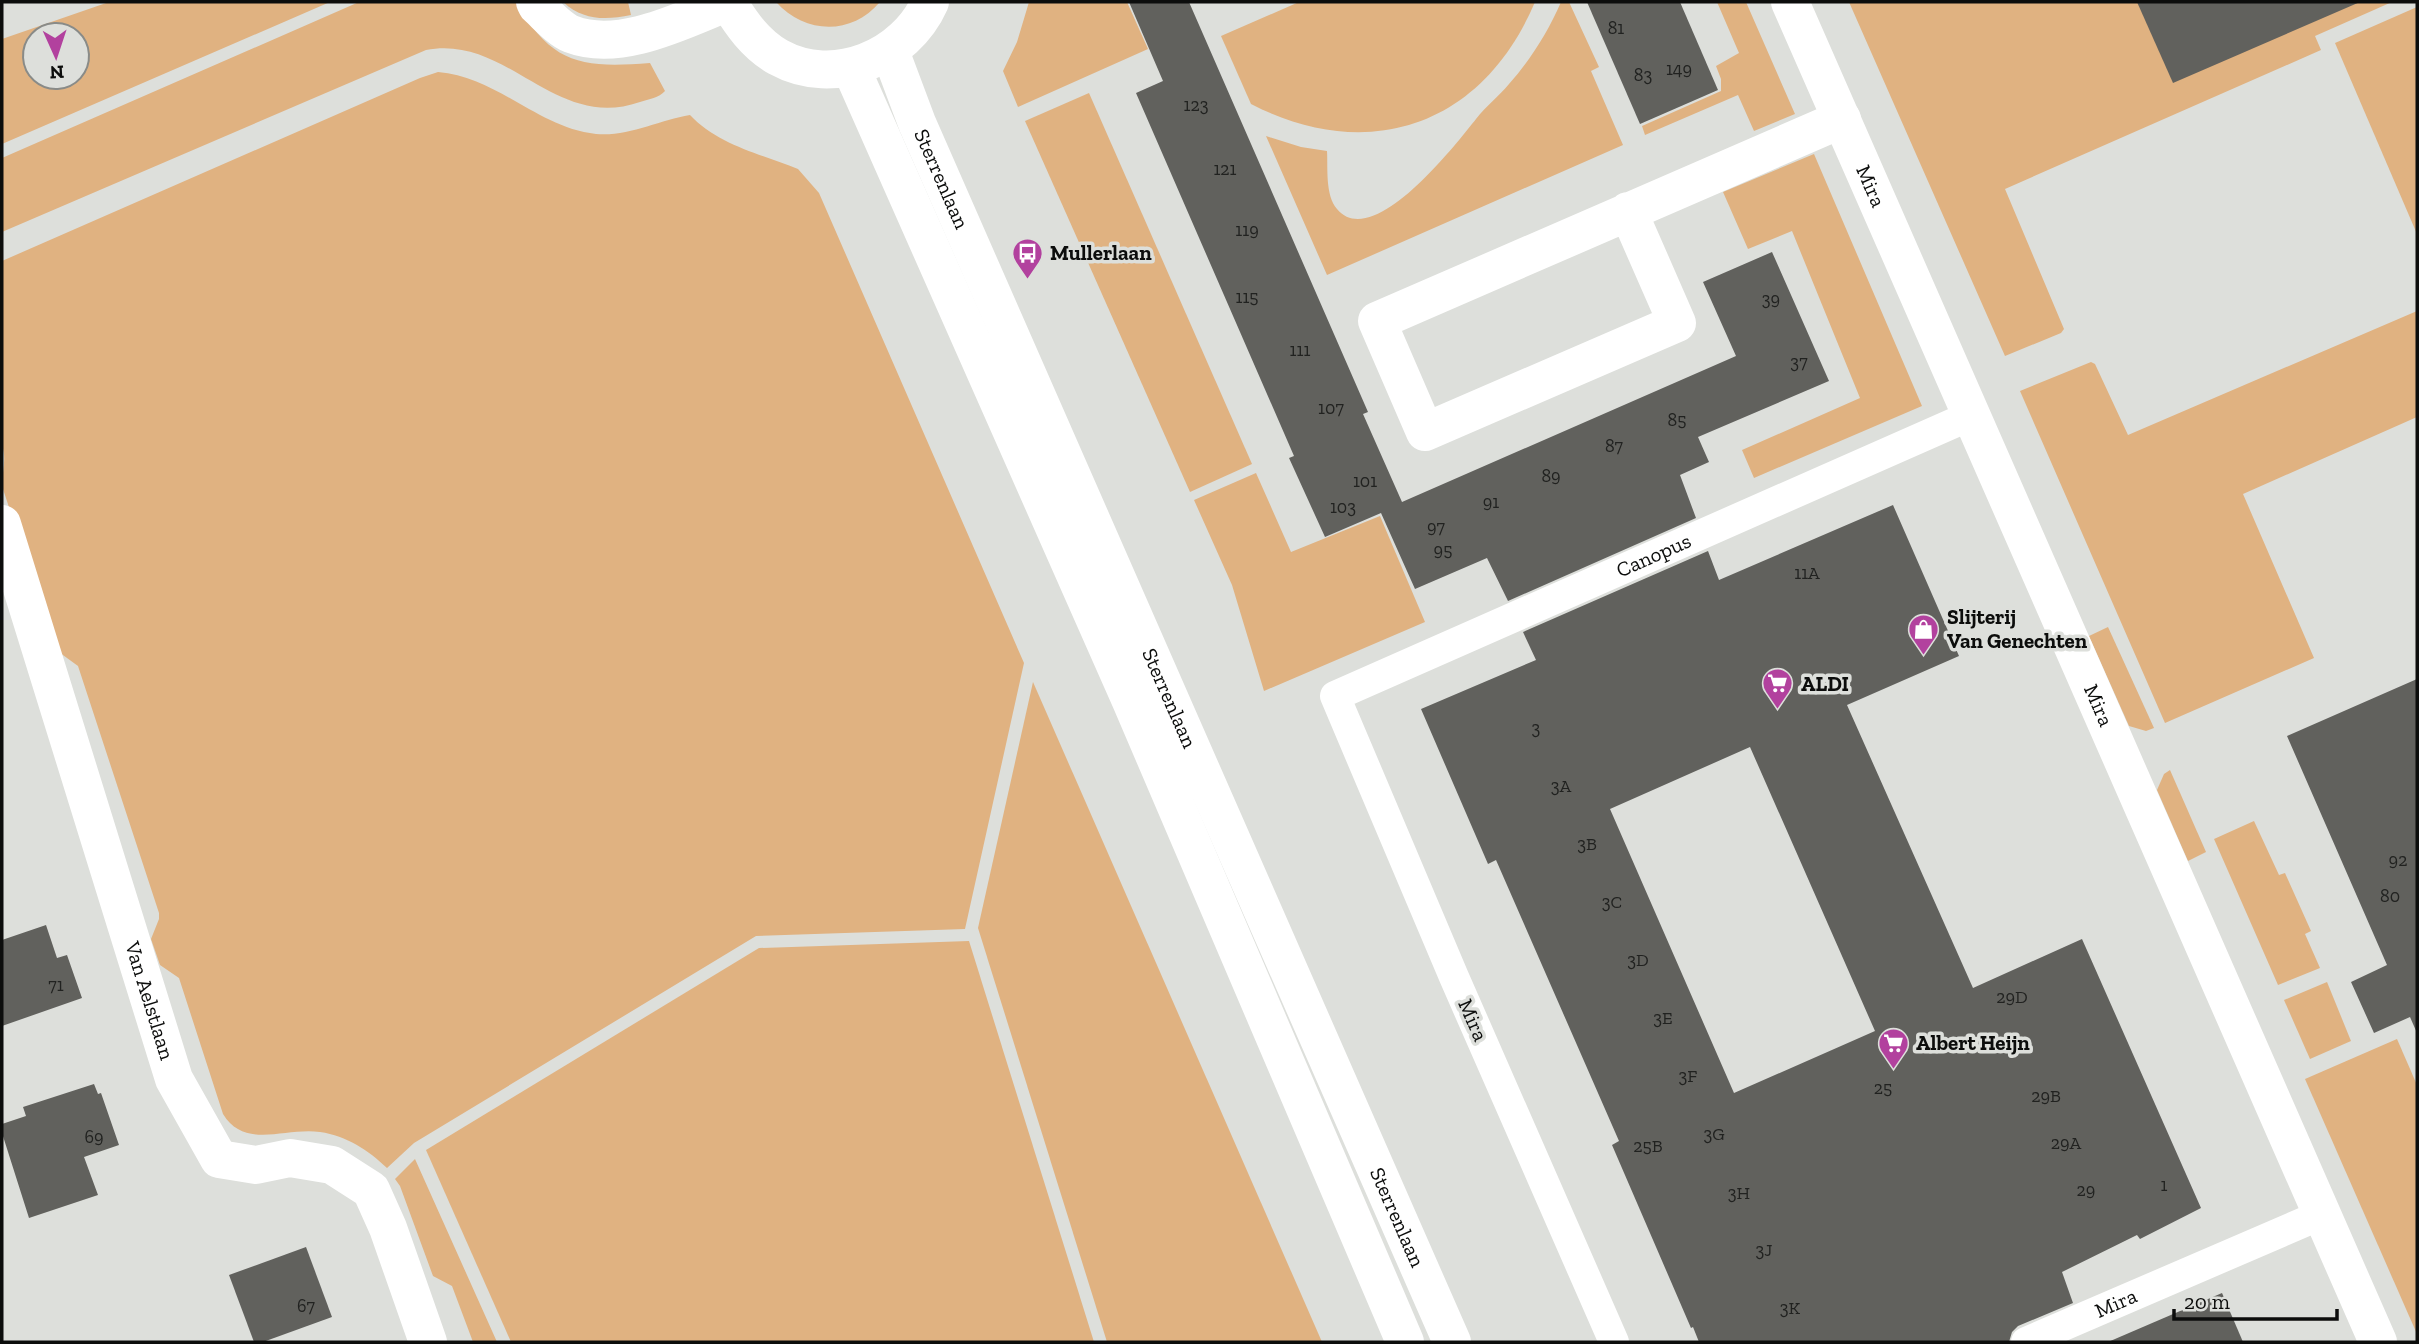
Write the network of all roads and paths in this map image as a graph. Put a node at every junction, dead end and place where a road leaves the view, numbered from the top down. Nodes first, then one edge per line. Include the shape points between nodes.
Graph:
1 (535, 2) edge
2 (728, 2) edge
3 (930, 2) edge
4 (1790, 2) edge
5 (890, 51) junction
6 (851, 68) junction
7 (1842, 119) junction
8 (1629, 211) junction
9 (1972, 415) junction
10 (2, 524) edge
11 (1335, 696) joint
12 (2323, 1214) junction
13 (428, 1342) edge
14 (1405, 1342) edge
15 (1452, 1342) edge
16 (1614, 1342) edge
17 (2026, 1342) edge
18 (2378, 1342) edge

1 - 2 street via 570,34 606,40 647,33
2 - 6 street via 748,33 778,57 814,69
3 - 5 street via 910,35
4 - 7 street, Mira
5 - 6 street
5 - 15 street, Sterrenlaan via 922,134
6 - 14 street, Sterrenlaan via 1125,688
7 - 8 street
7 - 9 street, Mira
8 - 8 street via 1377,321 1425,432 1677,323
9 - 11 lane, Canopus
9 - 12 street, Mira
10 - 13 street, Van Aelstlaan via 174,1079 219,1159 256,1166 290,1158 332,1165 371,1190
11 - 16 lane, Mira
12 - 17 lane, Mira
12 - 18 street, Mira

